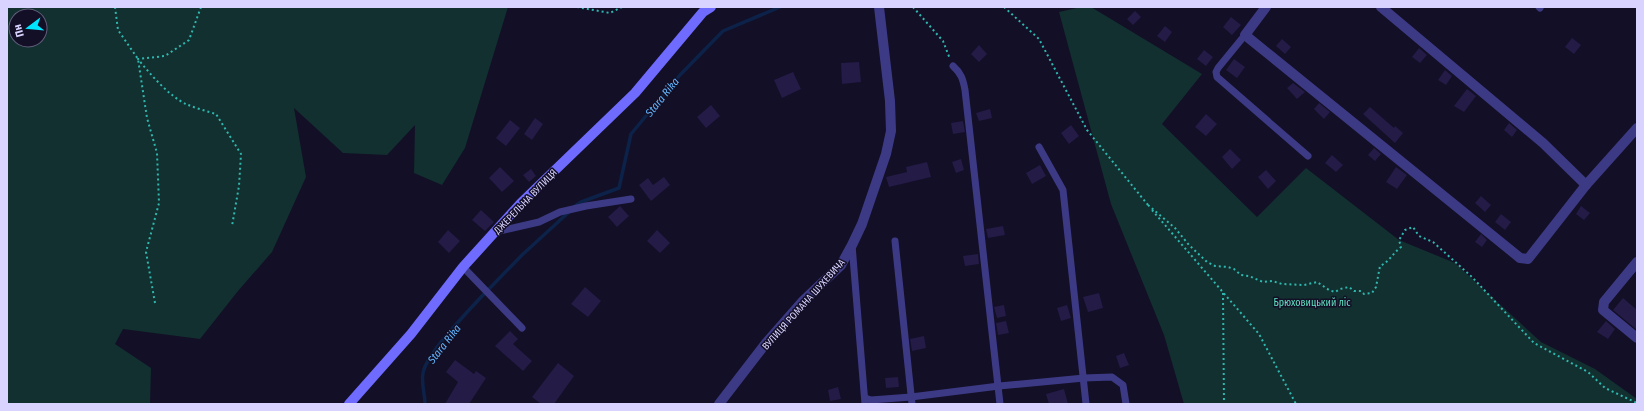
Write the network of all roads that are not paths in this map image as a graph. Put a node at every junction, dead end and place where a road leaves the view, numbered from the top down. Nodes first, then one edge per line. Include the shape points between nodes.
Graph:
1 (711, 7) edge
2 (880, 7) edge
3 (1266, 7) edge
4 (1381, 7) edge
5 (1245, 35) junction
6 (953, 66) road end
7 (1637, 128) edge
8 (1039, 147) dead end
9 (1308, 156) dead end
10 (1586, 185) junction
11 (630, 199) dead end
12 (494, 232) junction
13 (895, 241) dead end
14 (852, 245) junction
15 (1637, 262) edge
16 (463, 267) junction
17 (522, 328) dead end
18 (1637, 338) edge
19 (1084, 378) junction
20 (999, 386) junction
21 (912, 400) edge
22 (865, 401) edge
23 (349, 404) edge
24 (719, 404) edge
25 (1000, 404) edge
26 (1086, 404) edge
27 (1126, 404) edge

1 - 12 street, ДЖЕРЕЛЬНА ВУЛИЦЯ via 635,92
2 - 14 street, ВУЛИЦЯ РОМАНА ШУХЕВИЧА via 890,101 890,131 886,154 862,224
3 - 5 street
4 - 10 street via 1543,143
5 - 9 lane via 1218,68 1217,77
5 - 10 street via 1520,258 1528,259
6 - 20 lane via 963,78 965,90
7 - 10 street
8 - 19 lane via 1063,190
11 - 12 lane via 560,212 539,222
12 - 16 street, ДЖЕРЕЛЬНА ВУЛИЦЯ
13 - 21 lane
14 - 22 lane
14 - 24 street, ВУЛИЦЯ РОМАНА ШУХЕВИЧА via 841,265 802,302 766,343
15 - 18 street via 1603,306 1603,310
16 - 17 lane
16 - 23 street, ДЖЕРЕЛЬНА ВУЛИЦЯ via 411,334
19 - 20 lane
19 - 26 lane
19 - 27 lane via 1112,378 1123,385
20 - 21 lane
20 - 25 lane
21 - 22 lane

